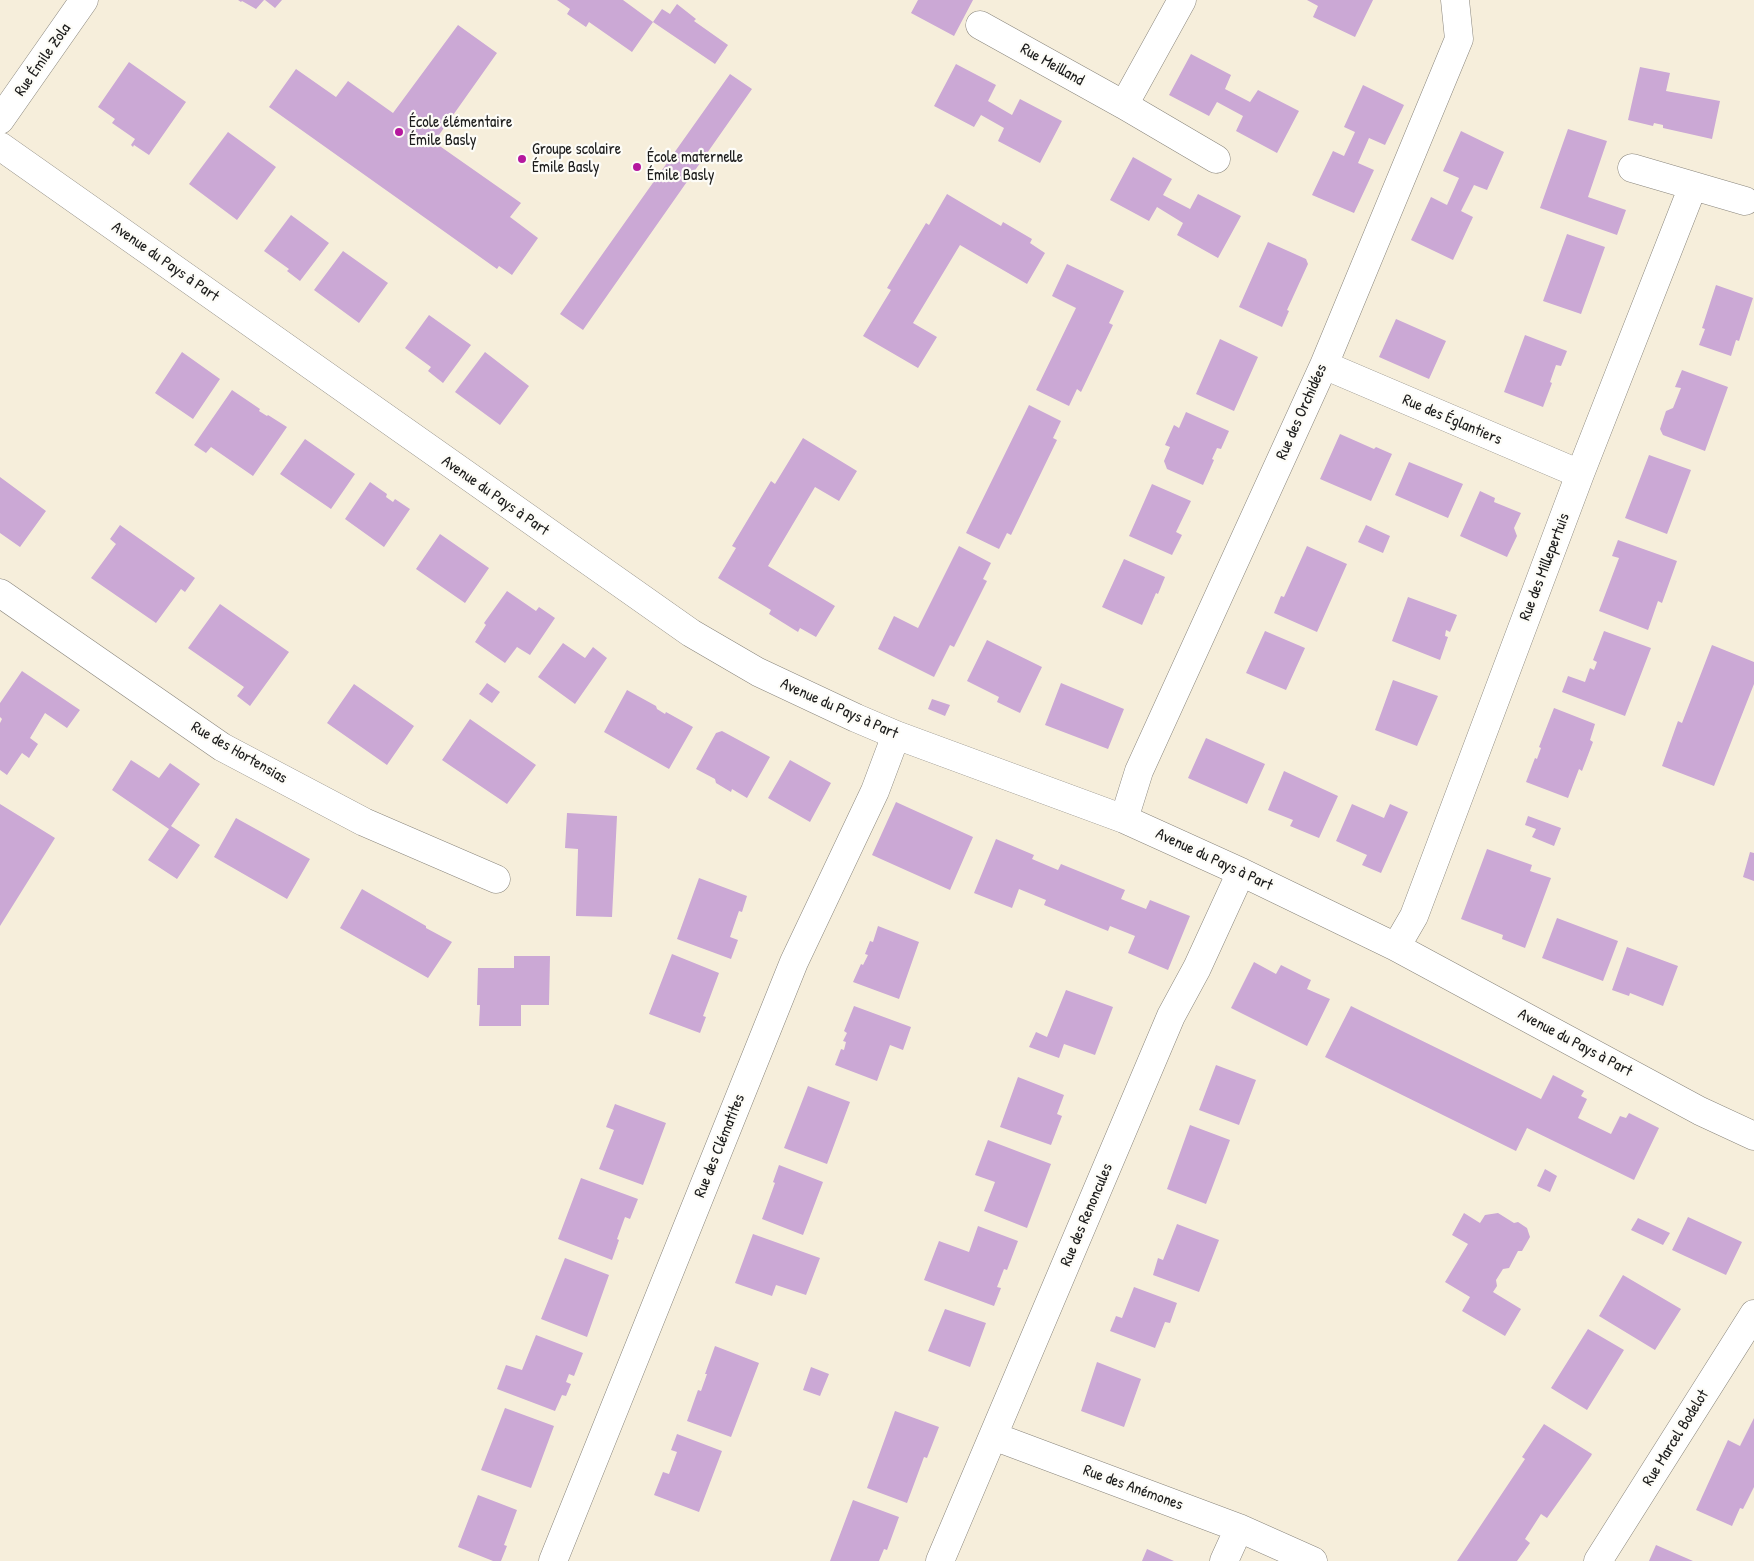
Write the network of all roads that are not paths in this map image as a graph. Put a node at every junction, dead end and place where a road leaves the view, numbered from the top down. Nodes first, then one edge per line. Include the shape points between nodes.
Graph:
1 (84, 0) edge
2 (1182, 0) edge
3 (1455, 0) edge
4 (980, 25) dead end
5 (1124, 105) junction
6 (0, 120) edge
7 (0, 146) edge
8 (1216, 159) dead end
9 (1632, 168) dead end
10 (1692, 186) junction
11 (1745, 200) dead end
12 (1324, 365) junction
13 (1580, 474) junction
14 (0, 593) edge
15 (896, 735) junction
16 (1124, 819) junction
17 (1241, 872) junction
18 (496, 879) dead end
19 (1396, 947) junction
20 (1754, 1136) edge
21 (1754, 1314) edge
22 (993, 1436) junction
23 (1239, 1528) junction
24 (553, 1561) edge
25 (940, 1561) edge
26 (1224, 1561) edge
27 (1314, 1561) edge
28 (1598, 1561) edge

1 - 6 street, Rue Émile Zola
2 - 5 street
3 - 12 street, Rue des Orchidées via 1459,39
4 - 5 street, Rue Meilland
5 - 8 street, Rue Meilland
7 - 15 street, Avenue du Pays à Part via 691,633 758,672
9 - 10 street
10 - 11 street
10 - 13 street, Rue des Millepertuis
12 - 13 street, Rue des Églantiers
12 - 16 street, Rue des Orchidées via 1139,770
13 - 19 street, Rue des Millepertuis via 1414,916
14 - 18 street, Rue des Hortensias via 222,747 364,822
15 - 16 street, Avenue du Pays à Part
15 - 24 street, Rue des Clématites via 875,791 794,962
16 - 17 street, Avenue du Pays à Part
17 - 19 street, Avenue du Pays à Part
17 - 22 street, Rue des Renoncules via 1171,1016
19 - 20 street, Avenue du Pays à Part via 1700,1111
21 - 28 street, Rue Marcel Bodelot
22 - 23 street, Rue des Anémones
22 - 25 street, Rue des Renoncules
23 - 26 street
23 - 27 street, Rue des Anémones

